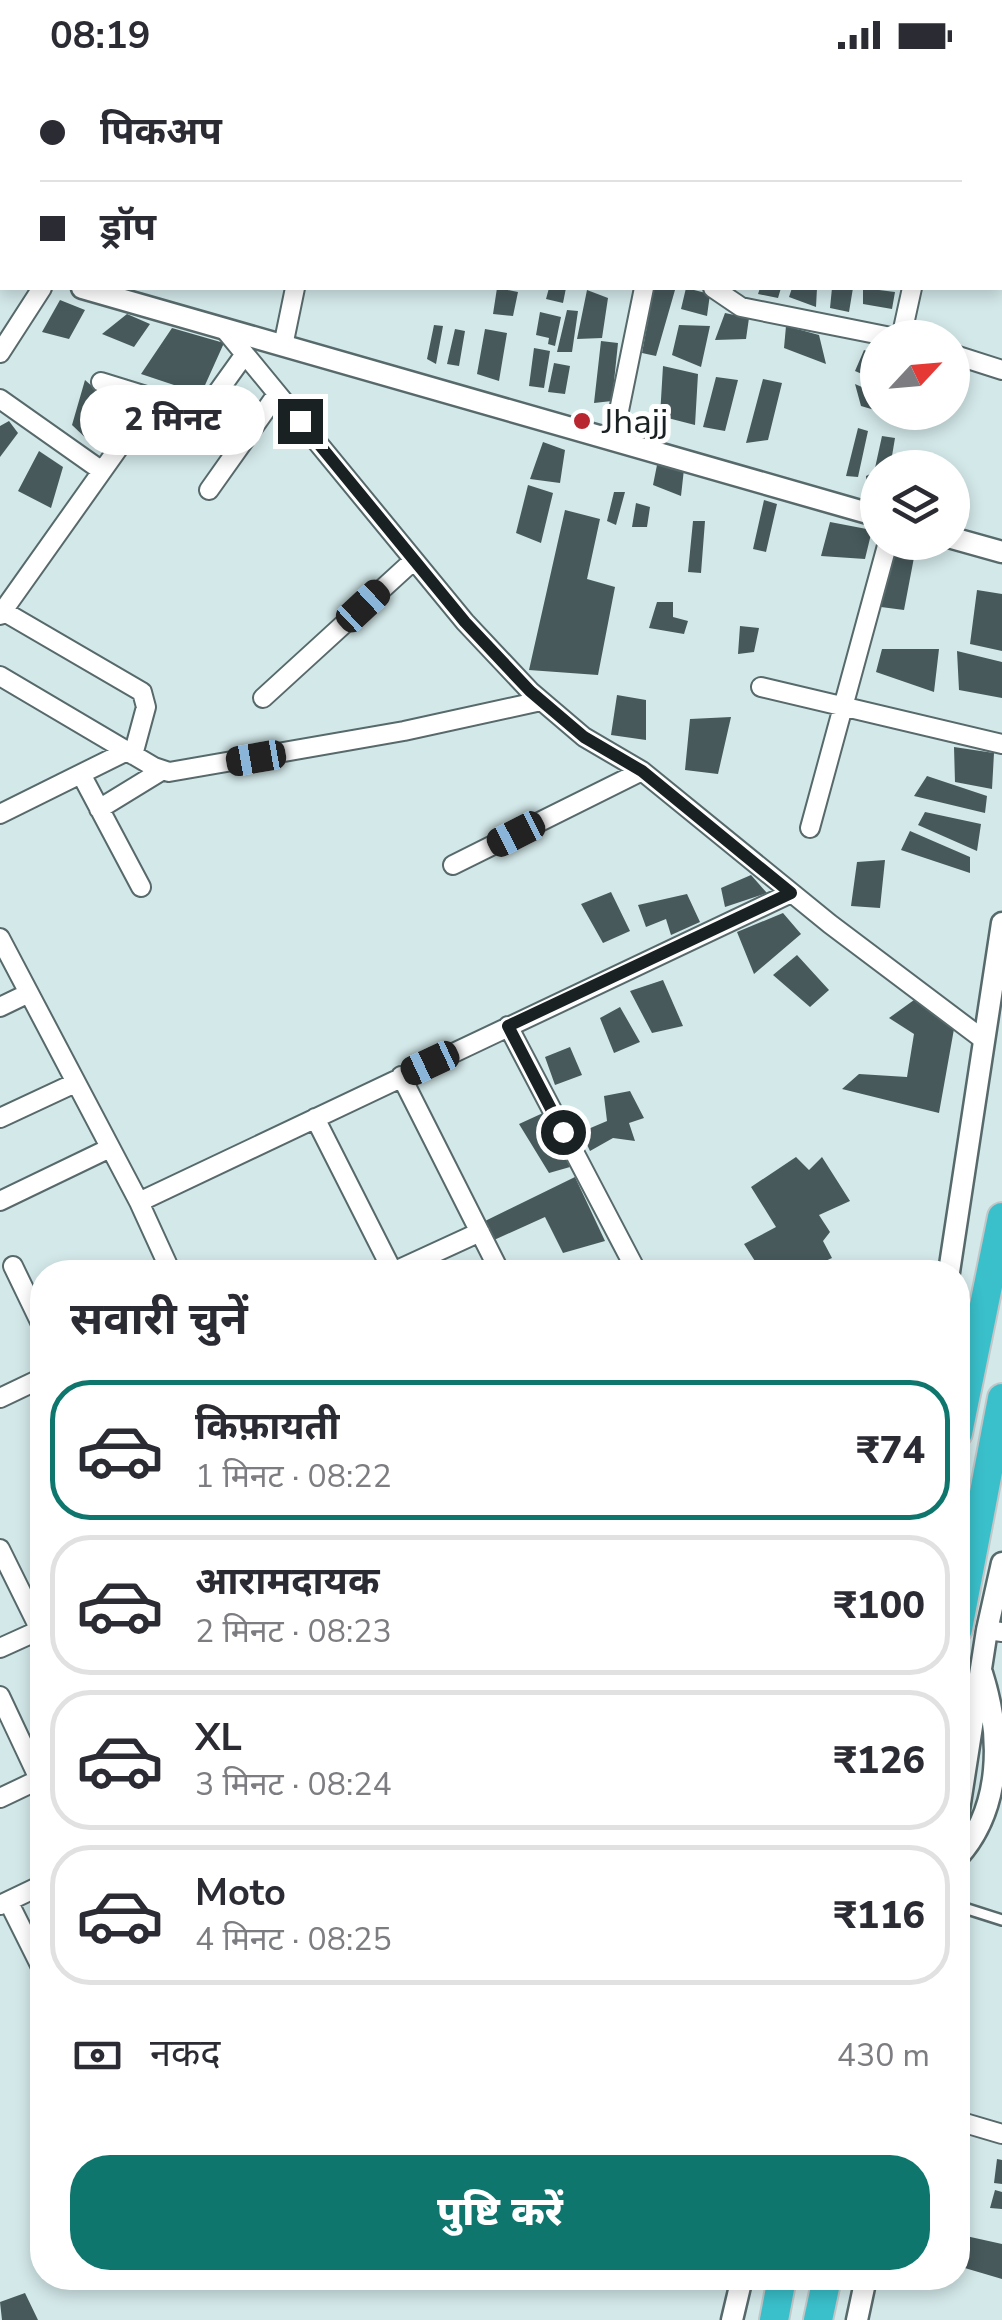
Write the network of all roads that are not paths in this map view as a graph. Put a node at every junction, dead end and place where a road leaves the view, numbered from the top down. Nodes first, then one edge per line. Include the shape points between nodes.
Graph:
1 (41, 290) edge
2 (89, 290) edge
3 (295, 290) edge
4 (644, 290) edge
5 (716, 290) edge
6 (911, 290) edge
7 (903, 320) edge
8 (226, 330) junction
9 (860, 330) edge
10 (282, 346) junction
11 (0, 353) edge
12 (245, 354) junction
13 (970, 360) edge
14 (1002, 370) edge
15 (101, 382) dead end
16 (278, 394) junction
17 (154, 398) junction
18 (0, 400) edge
19 (613, 440) junction
20 (102, 470) junction
21 (208, 490) dead end
22 (860, 511) edge
23 (970, 543) edge
24 (1002, 552) edge
25 (414, 560) junction
26 (883, 560) edge
27 (2, 613) edge
28 (0, 676) edge
29 (760, 687) dead end
30 (263, 698) dead end
31 (541, 701) junction
32 (842, 706) junction
33 (1002, 744) edge
34 (130, 753) junction
35 (161, 771) junction
36 (642, 771) junction
37 (80, 774) junction
38 (99, 808) junction
39 (0, 814) edge
40 (810, 828) dead end
41 (453, 865) dead end
42 (141, 887) dead end
43 (791, 893) junction
44 (1002, 923) edge
45 (0, 938) edge
46 (29, 993) junction
47 (0, 1008) edge
48 (508, 1026) junction
49 (984, 1040) junction
50 (402, 1076) junction
51 (76, 1082) junction
52 (0, 1118) edge
53 (315, 1118) junction
54 (110, 1148) junction
55 (0, 1201) edge
56 (138, 1202) junction
57 (1002, 1217) edge
58 (480, 1232) junction
59 (165, 1260) edge
60 (387, 1260) edge
61 (419, 1260) edge
62 (494, 1260) edge
63 (630, 1260) edge
64 (951, 1260) edge
65 (13, 1266) dead end
66 (30, 1301) edge
67 (970, 1375) edge
68 (30, 1384) edge
69 (0, 1398) edge
70 (1002, 1398) edge
71 (0, 1549) edge
72 (1002, 1563) edge
73 (970, 1566) edge
74 (30, 1608) edge
75 (995, 1631) edge
76 (30, 1636) edge
77 (0, 1648) edge
78 (981, 1671) junction
79 (0, 1696) edge
80 (970, 1740) edge
81 (30, 1757) edge
82 (30, 1784) edge
83 (0, 1798) edge
84 (970, 1844) edge
85 (30, 1891) edge
86 (4, 1903) edge
87 (970, 1910) edge
88 (1002, 1920) edge
89 (30, 1948) edge
90 (970, 2125) edge
91 (1002, 2134) edge
92 (739, 2290) edge
93 (780, 2290) edge
94 (824, 2290) edge
95 (863, 2290) edge
96 (732, 2320) edge
97 (774, 2320) edge
98 (818, 2320) edge
99 (857, 2320) edge

1 - 11 street
2 - 8 street
3 - 10 street
4 - 19 street
5 - 9 street via 741,307
6 - 7 street
8 - 10 street
8 - 12 street
10 - 19 street
12 - 16 street
12 - 17 street via 203,410
13 - 14 street
15 - 17 street
16 - 21 street
16 - 25 street
17 - 20 street
18 - 20 street
19 - 22 street
20 - 27 street
23 - 24 street
25 - 30 street
25 - 31 street
26 - 32 street
27 - 34 street via 142,692 146,707
28 - 34 street
29 - 32 street
31 - 35 street
31 - 36 street via 584,737
32 - 33 street
32 - 40 street
34 - 35 street
34 - 37 street
35 - 38 street
36 - 41 street
36 - 43 street
37 - 38 street
37 - 39 street
38 - 42 street
43 - 48 street
43 - 49 street
44 - 49 street
45 - 46 street
46 - 47 street
46 - 51 street
48 - 50 street
48 - 63 street
49 - 64 street
50 - 53 street
50 - 58 street
51 - 52 street
51 - 54 street
53 - 56 street
53 - 60 street
54 - 55 street
54 - 56 street
56 - 59 street
57 - 67 highway
58 - 61 street
58 - 62 street
65 - 66 street
68 - 69 street
70 - 73 highway
71 - 74 street
72 - 75 street
75 - 78 street
76 - 77 street
78 - 80 street
78 - 84 street via 1000,1745 990,1814
79 - 81 street
82 - 83 street
85 - 86 street
86 - 89 street
87 - 88 lane
90 - 91 street
92 - 96 street
93 - 97 highway
94 - 98 highway
95 - 99 street

